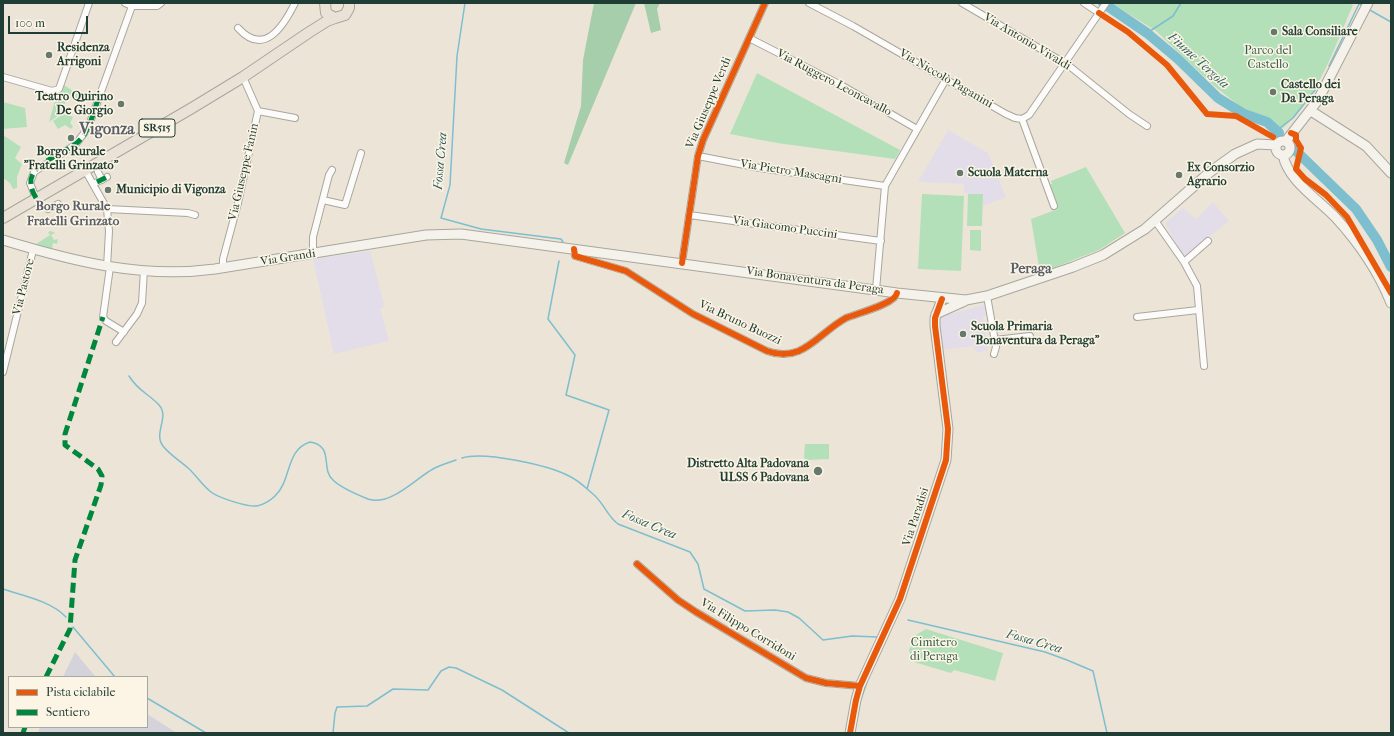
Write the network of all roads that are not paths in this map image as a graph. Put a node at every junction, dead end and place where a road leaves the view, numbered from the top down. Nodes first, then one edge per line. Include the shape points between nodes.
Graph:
1 (89, 3) edge
2 (125, 3) edge
3 (161, 3) edge
4 (295, 3) edge
5 (765, 3) edge
6 (809, 3) edge
7 (962, 3) edge
8 (1084, 3) edge
9 (1106, 3) edge
10 (324, 5) edge
11 (351, 5) edge
12 (132, 6) junction
13 (822, 6) edge
14 (1366, 6) edge
15 (1101, 11) junction
16 (335, 18) junction
17 (238, 28) dead end
18 (308, 33) junction
19 (749, 38) junction
20 (1065, 63) junction
21 (3, 77) edge
22 (243, 77) junction
23 (946, 79) junction
24 (258, 111) junction
25 (1311, 111) junction
26 (295, 118) dead end
27 (1022, 119) junction
28 (1147, 126) dead end
29 (917, 129) junction
30 (1286, 141) junction
31 (1276, 145) junction
32 (361, 153) dead end
33 (1283, 155) junction
34 (698, 156) junction
35 (85, 170) junction
36 (332, 170) dead end
37 (98, 172) dead end
38 (1391, 173) edge
39 (102, 180) dead end
40 (885, 186) junction
41 (36, 198) junction
42 (54, 198) dead end
43 (323, 200) junction
44 (1054, 206) dead end
45 (107, 209) junction
46 (48, 210) dead end
47 (689, 214) junction
48 (195, 215) dead end
49 (3, 218) edge
50 (1156, 222) junction
51 (3, 240) edge
52 (882, 241) junction
53 (1208, 241) dead end
54 (574, 249) junction
55 (33, 250) junction
56 (313, 254) junction
57 (1184, 262) junction
58 (682, 263) junction
59 (109, 267) junction
60 (223, 268) junction
61 (144, 270) junction
62 (876, 290) junction
63 (897, 293) junction
64 (987, 296) junction
65 (942, 299) junction
66 (966, 300) junction
67 (1391, 303) edge
68 (1198, 310) junction
69 (936, 314) junction
70 (1137, 317) dead end
71 (124, 332) junction
72 (1030, 336) dead end
73 (995, 340) junction
74 (116, 342) dead end
75 (994, 354) dead end
76 (1204, 366) dead end
77 (3, 372) edge
78 (637, 564) dead end
79 (860, 686) junction
80 (850, 733) edge

1 - 21 street via 58,90 52,91
2 - 12 street
3 - 12 street via 157,6
4 - 17 street via 281,29 269,37 262,40 245,36
5 - 19 street, Via Giuseppe Verdi
6 - 13 street, Via Niccolò Paganini
7 - 20 street, Via Antonio Vivaldi
8 - 15 street
9 - 15 street
10 - 16 main road via 329,16
10 - 18 main road, SR515 via 321,19
11 - 16 main road via 343,17
12 - 41 street via 88,128 67,150 38,167 32,174 31,186
13 - 23 street, Via Niccolò Paganini
14 - 25 main road
15 - 20 street
16 - 18 main road, SR515
18 - 22 main road, SR515
19 - 29 street, Via Ruggero Leoncavallo via 842,85
19 - 34 street, Via Giuseppe Verdi
20 - 27 street via 1029,115
20 - 28 street, Via Antonio Vivaldi
22 - 24 street, Via Giuseppe Fanin
22 - 35 main road, SR515
23 - 27 street, Via Niccolò Paganini via 1011,117
23 - 29 street
24 - 26 street
24 - 60 street, Via Giuseppe Fanin
25 - 30 main road
25 - 38 main road via 1366,146
27 - 44 street
29 - 40 street
30 - 31 main road
30 - 33 main road via 1290,145 1290,150
31 - 33 main road via 1277,152
31 - 50 main road, Via Bonaventura da Peraga via 1257,144 1235,154 1210,172
32 - 43 street via 345,205
33 - 67 main road via 1291,174 1336,218 1360,250
34 - 40 street, Via Pietro Mascagni via 760,168
34 - 47 street, Via Giuseppe Verdi
35 - 41 main road, SR515
35 - 45 street
36 - 43 street
37 - 39 street
40 - 52 street
41 - 49 main road, SR515
42 - 46 street via 58,204
43 - 56 street via 313,237
45 - 48 street
45 - 59 street
47 - 52 street, Via Giacomo Puccini
47 - 58 street, Via Giuseppe Verdi
50 - 57 street
50 - 64 main road, Via Bonaventura da Peraga via 1094,259
51 - 55 main road, Via Grandi
52 - 62 street
53 - 57 street
54 - 56 main road, Via Grandi via 444,234
54 - 58 main road, Via Bonaventura da Peraga
54 - 63 street, Via Bruno Buozzi via 575,256 626,271 693,314 778,354 802,350 845,319 890,302
55 - 59 main road, Via Grandi
55 - 77 street, Via Pastore
56 - 60 main road, Via Grandi
57 - 68 street via 1197,286
58 - 62 main road, Via Bonaventura da Peraga
59 - 61 main road, Via Grandi
59 - 71 street via 103,317
60 - 61 main road, Via Grandi via 191,272
61 - 71 street via 142,303
62 - 63 main road, Via Bonaventura da Peraga
63 - 65 main road, Via Bonaventura da Peraga
64 - 66 main road, Via Bonaventura da Peraga
64 - 73 street
65 - 66 main road, Via Bonaventura da Peraga
65 - 69 main road, Via Paradisi
66 - 69 main road
68 - 70 street
68 - 76 street
69 - 79 main road, Via Paradisi via 935,333 948,429 946,460 900,599
71 - 74 street
72 - 73 street
73 - 75 street
78 - 79 street, Via Filippo Corridoni via 696,612 806,678 826,683
79 - 80 main road, Via Paradisi

